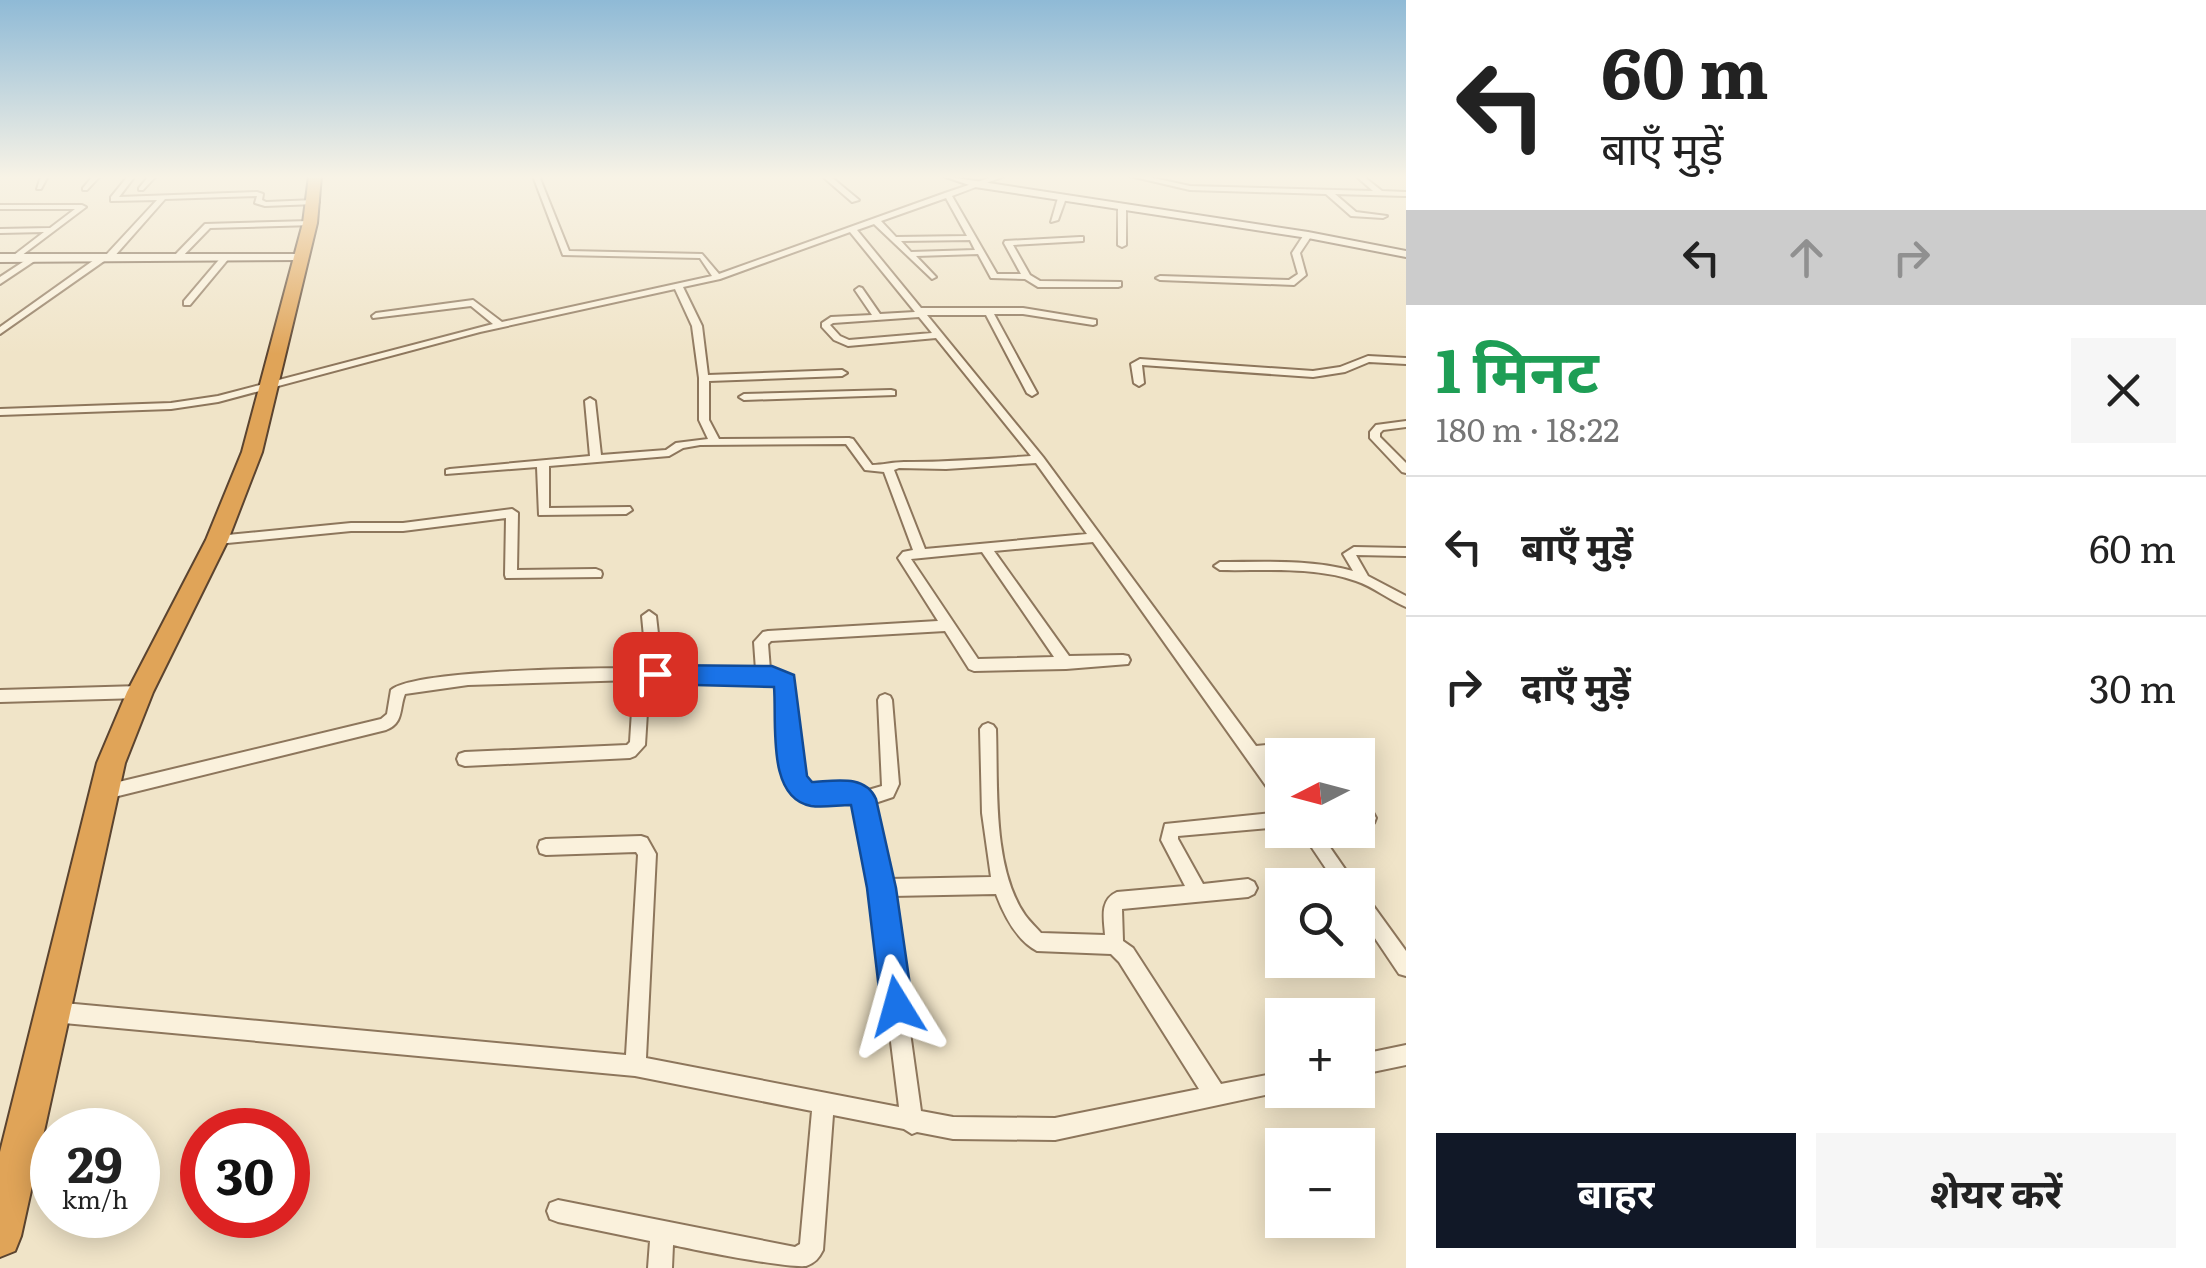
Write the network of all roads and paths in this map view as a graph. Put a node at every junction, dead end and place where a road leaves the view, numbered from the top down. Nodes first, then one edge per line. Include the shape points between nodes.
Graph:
1 (45, 235) edge
2 (127, 235) edge
3 (199, 235) edge
4 (306, 235) edge
5 (559, 235) edge
6 (831, 235) edge
7 (857, 235) edge
8 (892, 235) edge
9 (970, 235) edge
10 (1122, 235) edge
11 (1308, 235) joint
12 (972, 238) junction
13 (896, 239) junction
14 (1080, 240) dead end
15 (1122, 245) dead end
16 (980, 252) junction
17 (912, 254) junction
18 (1406, 254) edge
19 (18, 257) junction
20 (107, 257) junction
21 (178, 257) junction
22 (226, 257) junction
23 (301, 257) junction
24 (0, 258) edge
25 (35, 258) junction
26 (717, 277) junction
27 (932, 277) dead end
28 (1027, 277) junction
29 (1160, 278) dead end
30 (0, 281) edge
31 (1118, 284) dead end
32 (678, 286) junction
33 (858, 290) dead end
34 (188, 302) dead end
35 (986, 310) junction
36 (922, 312) junction
37 (376, 316) dead end
38 (877, 316) junction
39 (1093, 322) dead end
40 (500, 325) junction
41 (0, 331) edge
42 (940, 335) junction
43 (1406, 362) edge
44 (842, 372) dead end
45 (803, 374) junction
46 (704, 378) junction
47 (1140, 383) dead end
48 (270, 385) junction
49 (891, 393) dead end
50 (1032, 393) dead end
51 (810, 395) junction
52 (744, 397) dead end
53 (590, 401) dead end
54 (0, 412) edge
55 (1406, 424) edge
56 (715, 442) junction
57 (596, 459) junction
58 (1039, 459) junction
59 (543, 463) junction
60 (888, 469) junction
61 (1406, 470) edge
62 (450, 472) dead end
63 (626, 510) dead end
64 (1093, 538) junction
65 (217, 540) junction
66 (985, 548) junction
67 (1406, 552) edge
68 (921, 554) junction
69 (1220, 566) dead end
70 (596, 574) dead end
71 (1362, 576) junction
72 (1406, 602) edge
73 (649, 616) dead end
74 (946, 626) junction
75 (1122, 660) dead end
76 (1066, 663) junction
77 (648, 674) junction
78 (762, 676) junction
79 (140, 692) junction
80 (0, 696) edge
81 (885, 700) dead end
82 (988, 729) dead end
83 (1265, 752) edge
84 (1252, 753) junction
85 (465, 760) dead end
86 (1265, 771) edge
87 (102, 793) junction
88 (863, 799) junction
89 (1265, 821) edge
90 (546, 847) dead end
91 (1003, 884) junction
92 (881, 888) junction
93 (1248, 888) dead end
94 (1198, 893) junction
95 (1375, 923) edge
96 (1114, 945) junction
97 (1406, 966) edge
98 (52, 1012) junction
99 (1406, 1054) edge
100 (1375, 1061) edge
101 (636, 1066) junction
102 (1265, 1086) edge
103 (1216, 1096) junction
104 (823, 1104) junction
105 (912, 1122) junction
106 (558, 1211) dead end
107 (662, 1232) junction
108 (0, 1236) edge
109 (660, 1268) edge

1 - 19 street
2 - 20 street
3 - 21 street
4 - 23 highway
5 - 26 street via 566,254 702,256
6 - 26 street
7 - 36 street
8 - 13 street
9 - 12 street
10 - 15 street
11 - 18 main road
11 - 29 street via 1296,253 1302,275 1291,282
12 - 13 street
12 - 16 street
13 - 17 street
14 - 28 street via 1008,241
16 - 17 street
16 - 28 street via 994,276
17 - 27 street
19 - 24 main road
19 - 25 main road
20 - 21 main road
20 - 25 main road
20 - 41 street
21 - 22 main road
22 - 23 main road
22 - 34 street
23 - 48 highway
25 - 30 street
26 - 32 street
28 - 31 street via 1042,285
32 - 40 street
32 - 46 street via 697,326
33 - 38 street
35 - 36 street
35 - 39 street
35 - 50 street
36 - 38 street
36 - 42 street
37 - 40 street via 474,303
38 - 42 street via 825,326 848,343
40 - 48 street
42 - 58 street
43 - 47 street via 1368,359 1312,374 1140,362
44 - 45 street
45 - 46 street
45 - 51 street
46 - 56 street via 704,420
48 - 54 street via 188,405
48 - 65 highway
49 - 51 street
51 - 52 street
53 - 57 street
55 - 61 street via 1375,432
56 - 57 street
56 - 60 street via 848,441 869,468
57 - 59 street
58 - 60 street
58 - 64 street
59 - 62 street
59 - 63 street via 543,512
60 - 68 street
64 - 66 street
64 - 84 street
65 - 70 street via 512,513 511,576
65 - 79 highway
66 - 68 street
66 - 76 street
67 - 71 street via 1354,551 1349,554
68 - 74 street via 904,558
69 - 71 street via 1332,568
71 - 72 street
73 - 77 street
74 - 76 street via 974,665
74 - 78 street via 768,636 761,642
75 - 76 street
77 - 78 street
77 - 85 street via 630,751
77 - 87 street via 468,679 402,689 386,724
78 - 88 street via 789,688 794,780 802,790
79 - 80 street
79 - 87 highway
81 - 88 street via 891,784 887,792
82 - 91 street via 992,833
83 - 84 street
84 - 86 street
87 - 98 highway
88 - 92 street
89 - 94 street via 1171,829 1169,840
90 - 101 street via 641,844 647,854
91 - 92 street
91 - 96 street via 1012,916 1037,942
92 - 105 street
93 - 94 street
94 - 96 street via 1117,901
95 - 97 street
96 - 103 street
98 - 101 street
98 - 108 highway
99 - 100 street
101 - 104 street
102 - 103 street
103 - 105 street via 1056,1129
104 - 105 street
104 - 107 street via 811,1250 797,1258
106 - 107 street
107 - 109 street

